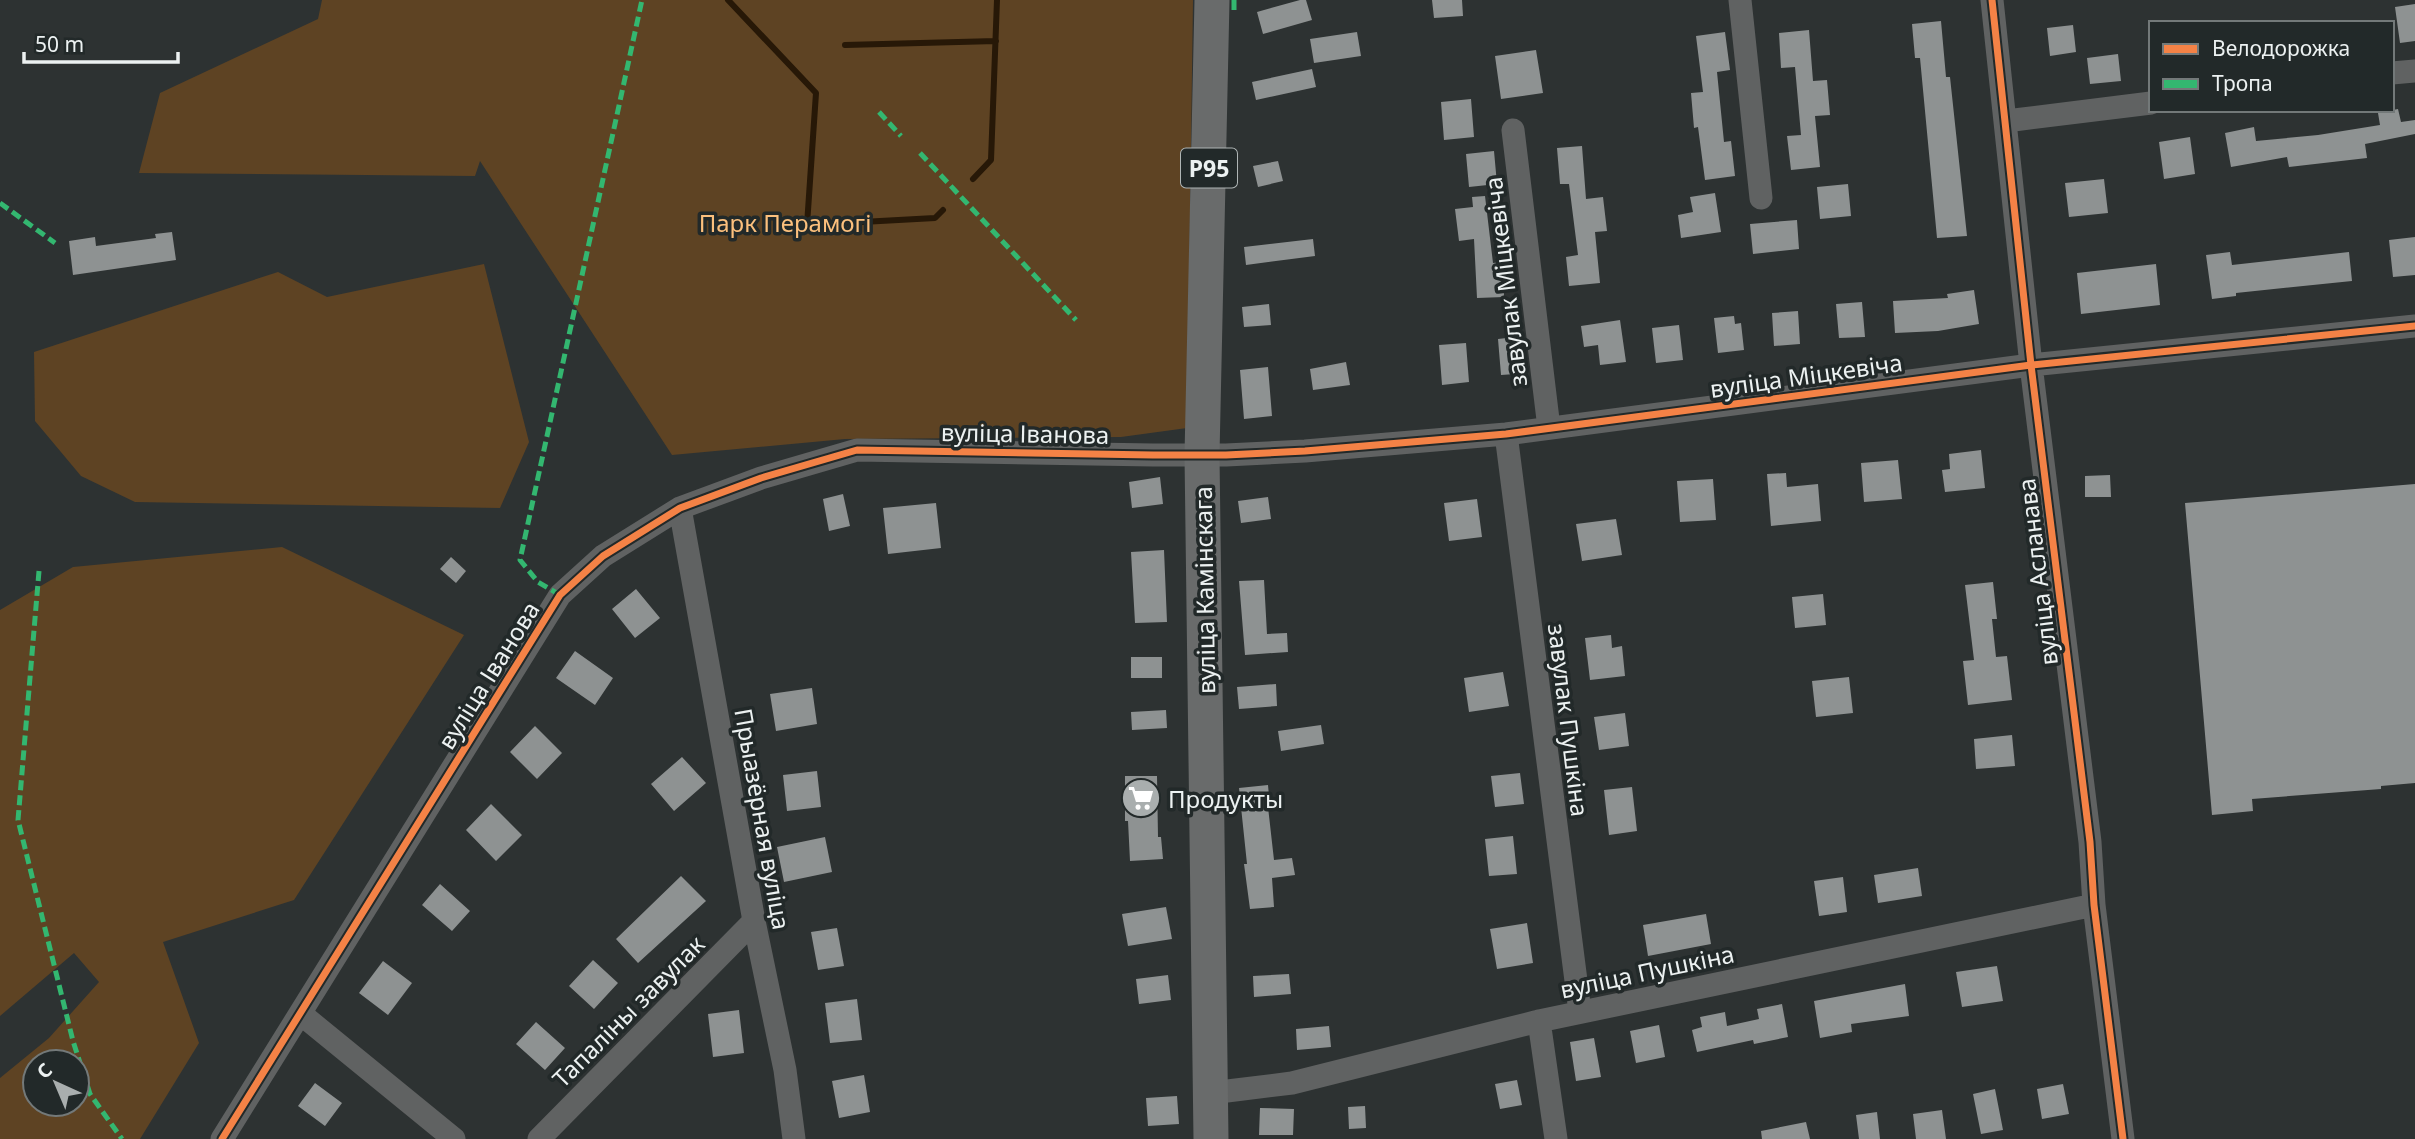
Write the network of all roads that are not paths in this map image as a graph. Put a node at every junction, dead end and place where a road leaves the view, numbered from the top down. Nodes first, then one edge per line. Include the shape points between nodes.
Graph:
1 (1212, 0) edge
2 (1740, 0) edge
3 (1993, 0) edge
4 (2415, 71) edge
5 (2394, 73) edge
6 (2149, 103) edge
7 (2006, 121) junction
8 (1513, 130) dead end
9 (1761, 198) dead end
10 (2415, 327) edge
11 (2031, 365) junction
12 (1549, 428) junction
13 (1506, 434) junction
14 (1202, 455) junction
15 (680, 508) junction
16 (2094, 905) junction
17 (754, 921) junction
18 (1580, 1012) junction
19 (301, 1014) junction
20 (1539, 1021) junction
21 (1211, 1093) junction
22 (222, 1139) edge
23 (454, 1139) edge
24 (539, 1139) edge
25 (794, 1139) edge
26 (1211, 1139) edge
27 (1556, 1139) edge
28 (2123, 1139) edge

1 - 14 main road, вуліца Камінскага / Р95
2 - 9 street
3 - 7 street, вуліца Асланава
4 - 5 street
6 - 7 street
7 - 11 street, вуліца Асланава
8 - 12 street, завулак Міцкевіча
10 - 11 street, вуліца Міцкевіча
11 - 12 street, вуліца Міцкевіча
11 - 16 street, вуліца Асланава
12 - 13 street, вуліца Міцкевіча
13 - 14 street, вуліца Міцкевіча
13 - 18 street, завулак Пушкіна
14 - 15 street, вуліца Іванова via 857,450
14 - 21 main road, вуліца Камінскага / Р95
15 - 17 street, Прыазёрная вуліца
15 - 19 street, вуліца Іванова via 603,556 560,595
16 - 18 street, вуліца Пушкіна
16 - 28 street, вуліца Асланава
17 - 24 street, Тапаліны завулак
17 - 25 street, Прыазёрная вуліца via 785,1070
18 - 20 street, вуліца Пушкіна
19 - 22 street, вуліца Іванова
19 - 23 street
20 - 21 street, вуліца Пушкіна via 1292,1083
20 - 27 street
21 - 26 main road, вуліца Камінскага / Р95

